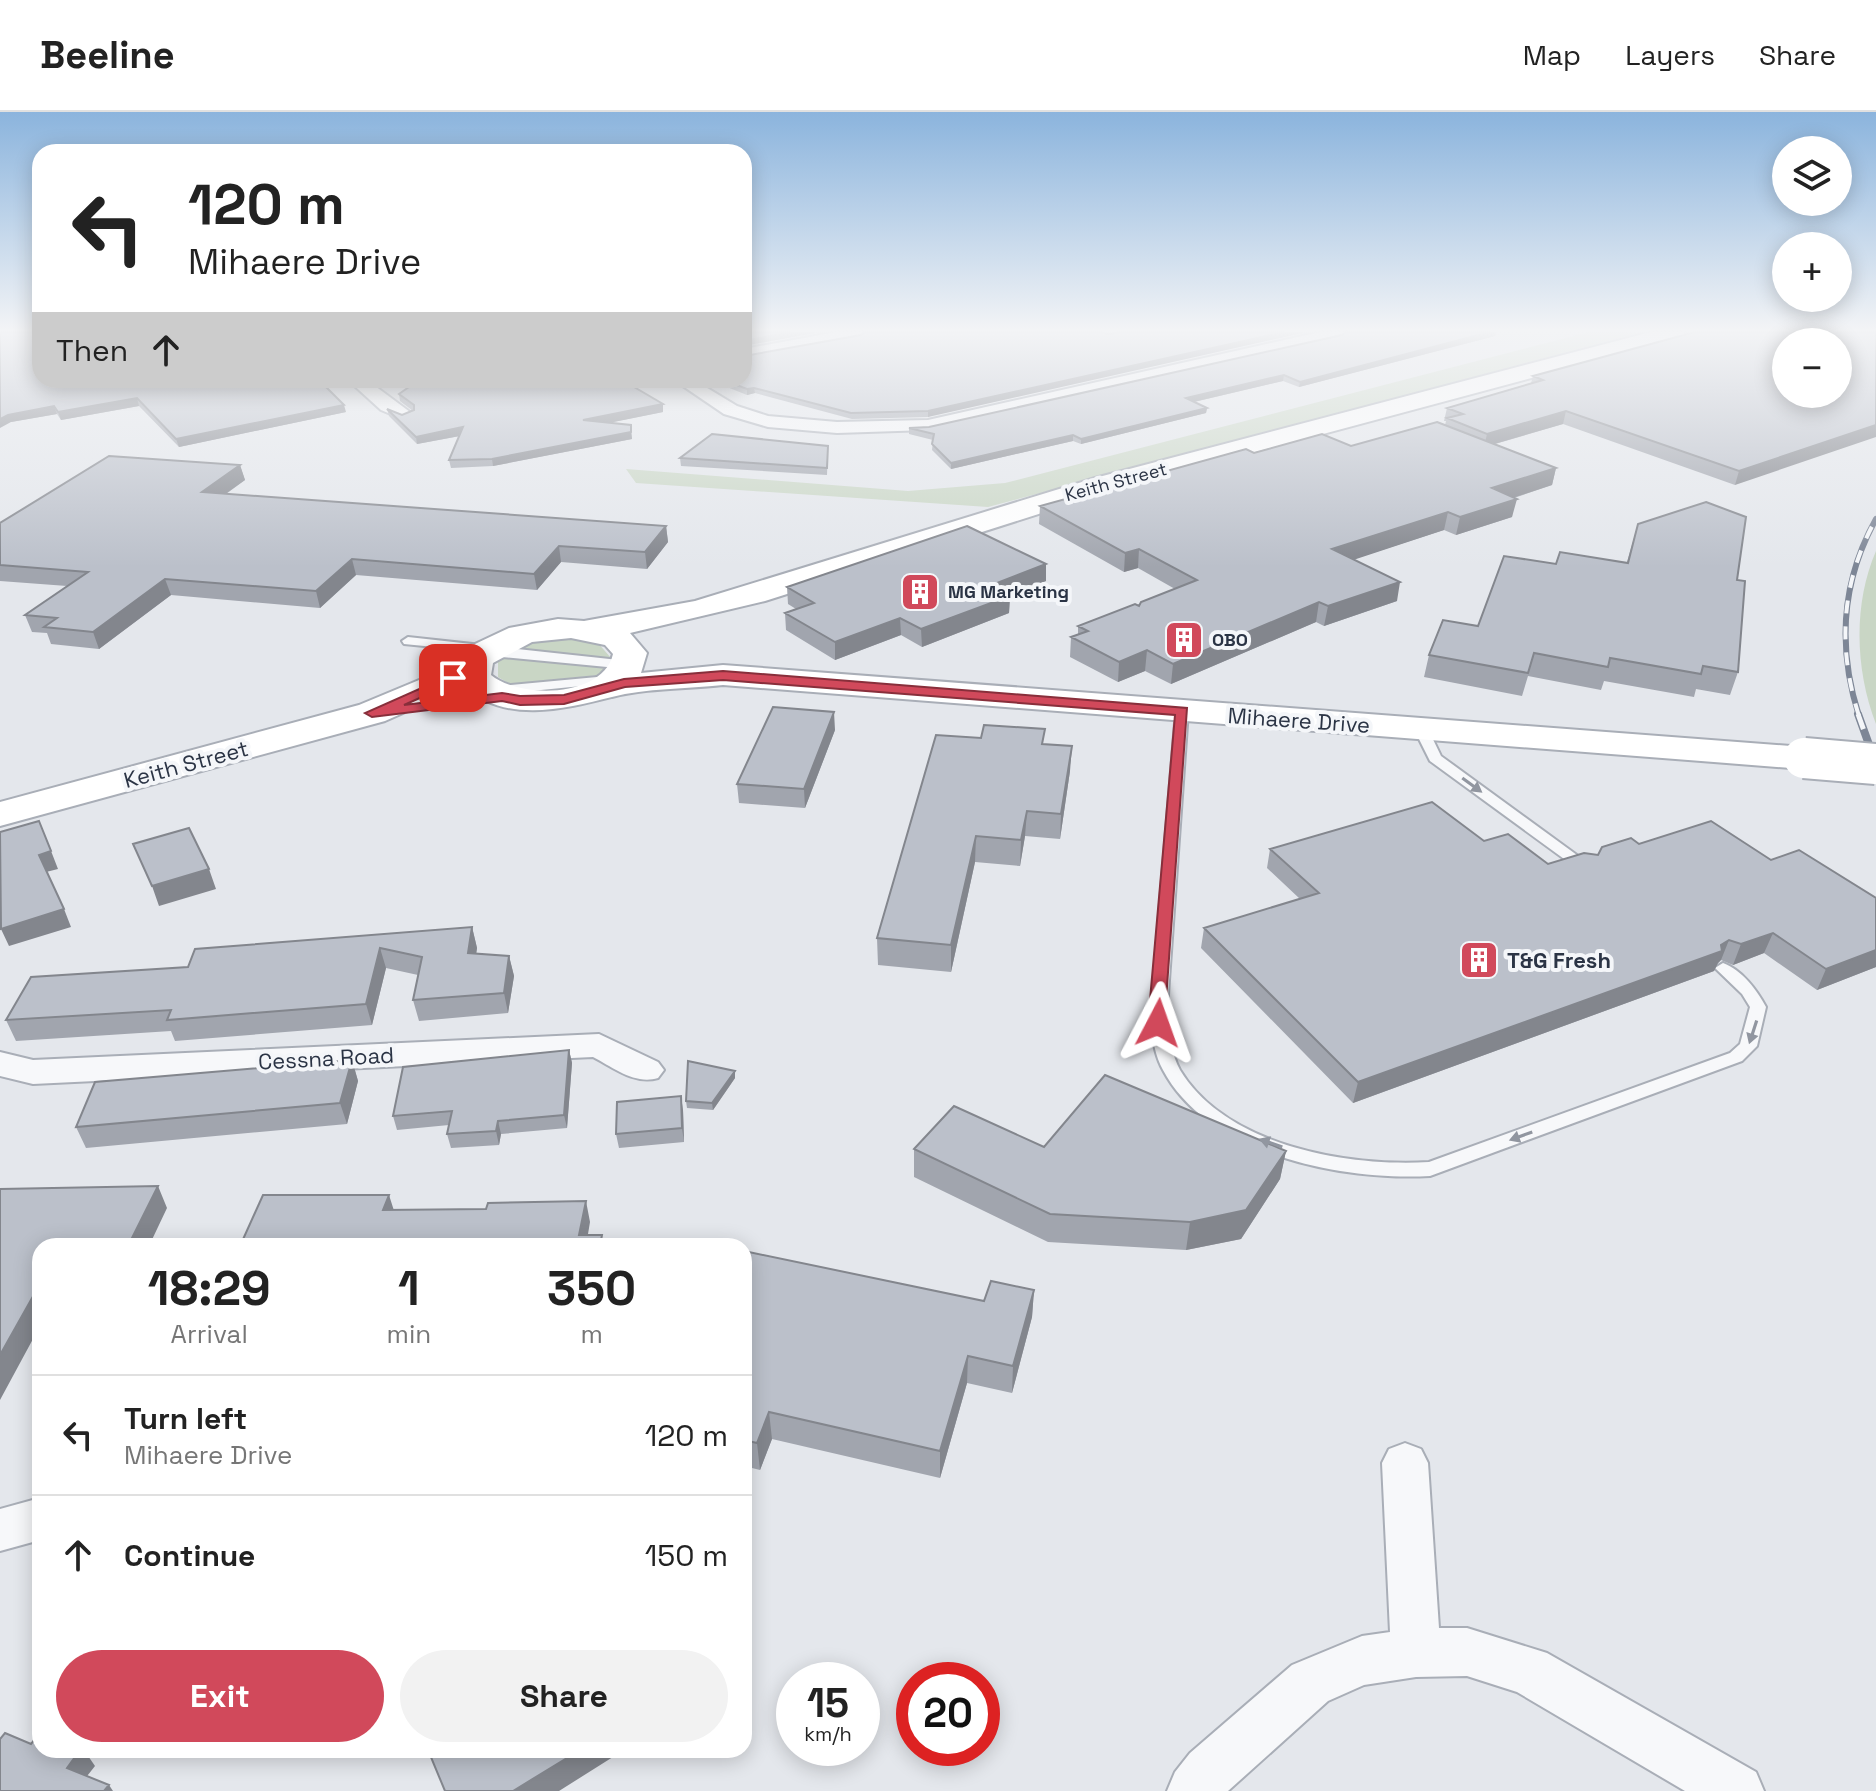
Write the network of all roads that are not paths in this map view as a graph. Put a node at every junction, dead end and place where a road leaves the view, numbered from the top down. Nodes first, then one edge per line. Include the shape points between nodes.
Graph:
1 (396, 410) edge
2 (735, 410) edge
3 (993, 410) edge
4 (1385, 410) edge
5 (405, 415) edge
6 (745, 597) junction
7 (712, 614) junction
8 (588, 630) junction
9 (408, 641) dead end
10 (622, 668) junction
11 (487, 672) junction
12 (768, 679) junction
13 (1182, 711) junction
14 (1421, 729) junction
15 (1876, 764) edge
16 (0, 814) edge
17 (1587, 869) edge
18 (1723, 968) edge
19 (0, 1064) edge
20 (646, 1070) dead end
21 (1405, 1463) dead end
22 (32, 1521) edge
23 (0, 1530) edge
24 (1416, 1653) junction
25 (1194, 1791) edge
26 (1737, 1791) edge

1 - 5 street
2 - 3 street via 767,420 885,427 928,425
4 - 6 street, Keith Street via 1025,507
6 - 7 street, Keith Street
6 - 8 street, Keith Street via 670,617
7 - 10 street, Keith Street
7 - 12 street via 705,629 712,651 735,667
8 - 10 street via 616,638
8 - 11 street, Keith Street via 534,632
9 - 11 lane
10 - 11 lane
10 - 11 street via 564,699 520,701
10 - 12 street, Mihaere Drive
11 - 16 street, Keith Street via 372,713
12 - 13 street, Mihaere Drive
13 - 14 street, Mihaere Drive
18 -> 13 lane via 1758,1007 1748,1046 1736,1057 1430,1169 1391,1173 1354,1167 1269,1144 1220,1122 1173,1073 1158,1023
14 - 15 street, Mihaere Drive, bridge
14 -> 17 lane via 1435,758
19 - 20 street, Cessna Road via 33,1072 599,1045
21 - 24 street
22 - 23 street
24 - 25 street via 1362,1661 1310,1683
24 - 26 street via 1467,1652 1529,1671

